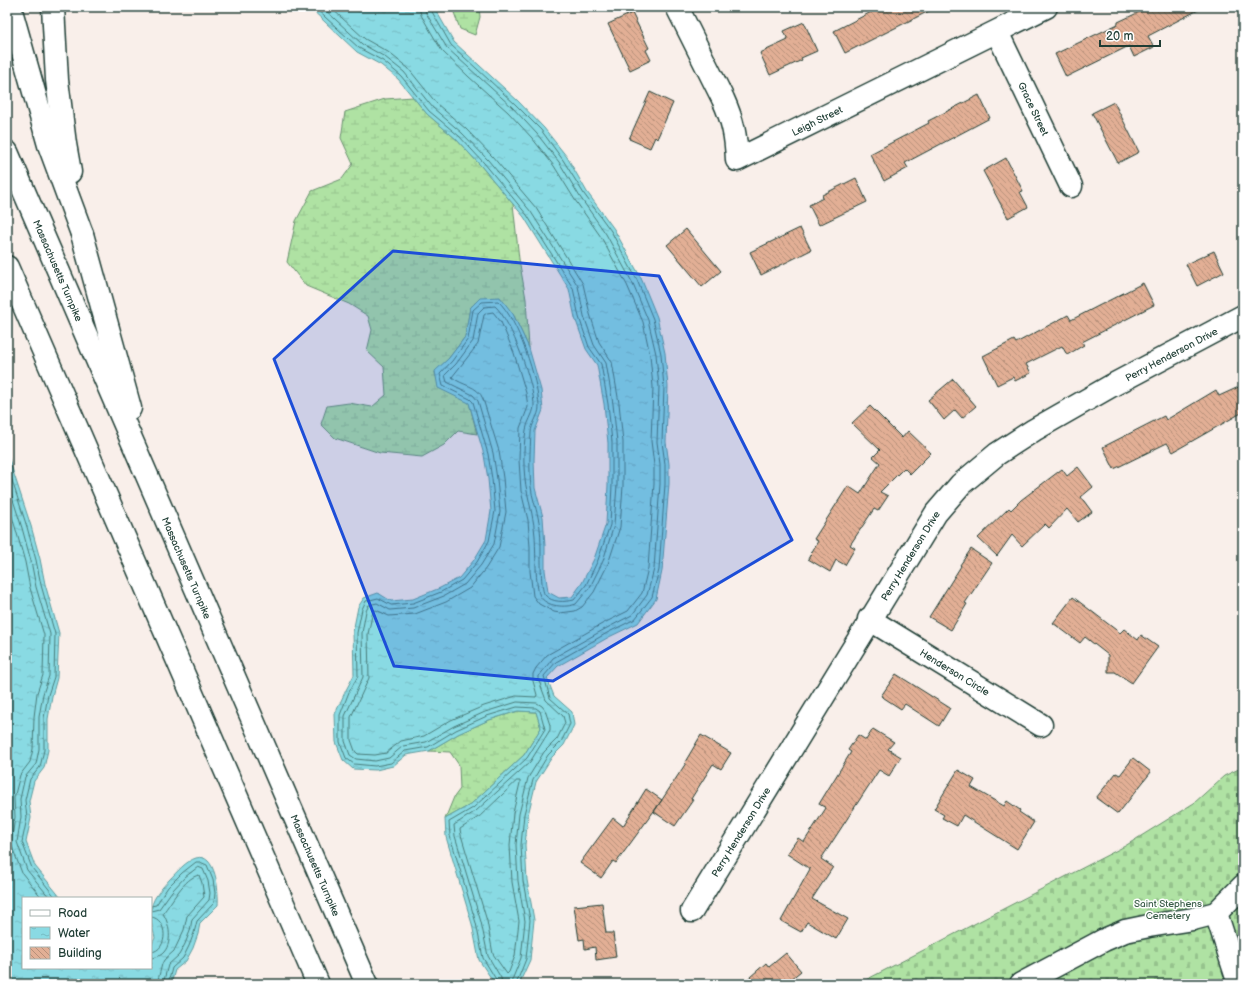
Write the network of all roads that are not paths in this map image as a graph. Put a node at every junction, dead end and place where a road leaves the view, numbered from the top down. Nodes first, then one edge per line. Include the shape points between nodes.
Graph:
1 (10, 7) edge
2 (53, 7) edge
3 (677, 7) edge
4 (1046, 7) edge
5 (997, 32) junction
6 (7, 152) edge
7 (1071, 186) dead end
8 (82, 234) junction
9 (7, 266) edge
10 (1243, 316) edge
11 (152, 486) junction
12 (869, 620) junction
13 (1041, 725) dead end
14 (1243, 886) edge
15 (692, 911) dead end
16 (1216, 913) junction
17 (318, 984) edge
18 (367, 984) edge
19 (1021, 984) edge
20 (1239, 984) edge

1 - 8 main road via 49,145
2 - 8 main road via 57,80 65,144
3 - 5 main road, Leigh Street via 729,113 734,128 737,160
4 - 5 main road, Leigh Street
5 - 7 main road, Grace Street
6 - 11 main road, Massachusetts Turnpike
8 - 11 main road
9 - 17 main road
10 - 12 main road, Perry Henderson Drive via 1111,386 997,454 961,484 936,513
11 - 18 main road, Massachusetts Turnpike
12 - 13 main road, Henderson Circle
12 - 15 main road, Perry Henderson Drive
14 - 16 main road
16 - 19 main road via 1125,931
16 - 20 main road

